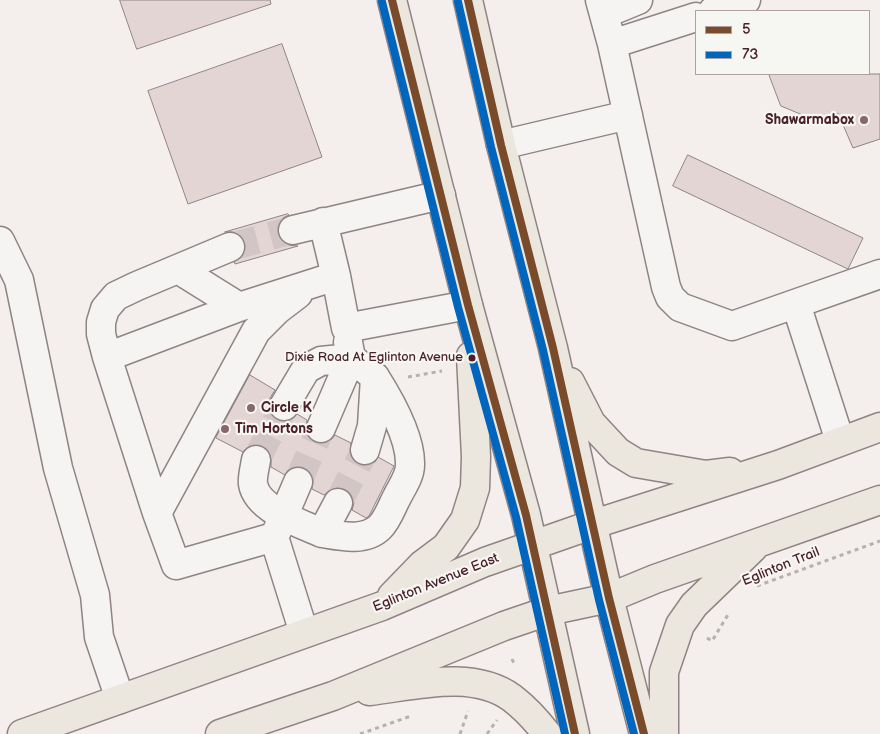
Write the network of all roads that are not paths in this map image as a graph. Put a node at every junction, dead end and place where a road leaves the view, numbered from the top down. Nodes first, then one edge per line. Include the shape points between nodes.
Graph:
1 (468, 0) edge
2 (638, 0) edge
3 (746, 0) edge
4 (394, 1) edge
5 (602, 7) edge
6 (716, 10) edge
7 (695, 17) edge
8 (612, 44) junction
9 (628, 115) junction
10 (501, 145) junction
11 (441, 195) junction
12 (323, 222) junction
13 (293, 230) tunnel mouth
14 (0, 241) edge
15 (230, 247) tunnel mouth
16 (178, 269) junction
17 (880, 274) edge
18 (336, 276) junction
19 (307, 286) junction
20 (796, 304) junction
21 (468, 305) junction
22 (239, 307) junction
23 (346, 328) junction
24 (553, 348) junction
25 (107, 357) junction
26 (351, 358) junction
27 (375, 377) junction
28 (284, 406) tunnel mouth
29 (880, 427) edge
30 (321, 428) tunnel mouth
31 (840, 441) junction
32 (365, 450) tunnel mouth
33 (256, 460) tunnel mouth
34 (778, 465) junction
35 (298, 482) tunnel mouth
36 (880, 500) edge
37 (338, 503) tunnel mouth
38 (156, 513) junction
39 (591, 525) junction
40 (278, 527) junction
41 (322, 533) junction
42 (761, 541) junction
43 (532, 546) junction
44 (609, 598) junction
45 (382, 606) junction
46 (548, 610) junction
47 (304, 633) junction
48 (333, 696) junction
49 (120, 699) junction
50 (22, 734) edge
51 (220, 734) edge
52 (548, 734) edge
53 (575, 734) edge
54 (644, 734) edge
55 (664, 734) edge

1 - 10 main road
2 - 5 lane
3 - 6 lane
4 - 11 main road
5 - 8 lane
7 - 8 lane
8 - 9 lane
9 - 10 lane
9 - 20 lane via 670,297 680,306 732,326
10 - 24 main road
11 - 12 lane
11 - 21 main road
12 - 13 lane
12 - 18 lane
14 - 49 lane via 19,280 58,468 95,595 99,637
15 - 16 lane
16 - 22 lane
16 - 25 lane via 116,296 105,309 101,322
17 - 20 lane
18 - 19 lane
18 - 23 lane
19 - 22 lane
19 - 38 lane via 256,332
20 - 31 lane
21 - 23 lane
21 - 43 main road
21 - 45 main road via 475,488 465,520 446,547 422,565
22 - 25 lane
23 - 26 lane
24 - 34 main road via 591,423 618,452 636,463 706,476
24 - 39 main road
25 - 38 lane
26 - 27 lane
26 - 28 lane via 321,361 306,370
26 - 30 lane
27 - 32 lane via 372,426
27 - 41 lane via 391,403 405,438 410,465 406,478 380,527 371,534 358,537
29 - 31 main road, Eglinton Avenue East
31 - 34 main road, Eglinton Avenue East
33 - 40 lane via 253,484
34 - 39 main road, Eglinton Avenue East
35 - 40 lane
36 - 42 main road
37 - 41 lane
38 - 40 lane via 176,564
39 - 43 main road, Eglinton Avenue East
39 - 44 main road
40 - 41 lane
40 - 47 lane
42 - 44 main road
42 - 55 main road via 694,605 680,625 664,672
43 - 45 main road, Eglinton Avenue East
43 - 46 main road
44 - 46 main road
44 - 54 main road
45 - 47 main road, Eglinton Avenue East
46 - 48 main road
46 - 53 main road
47 - 49 main road, Eglinton Avenue East
48 - 51 main road
48 - 52 main road via 459,680 484,685 511,697
49 - 50 main road, Eglinton Avenue East

